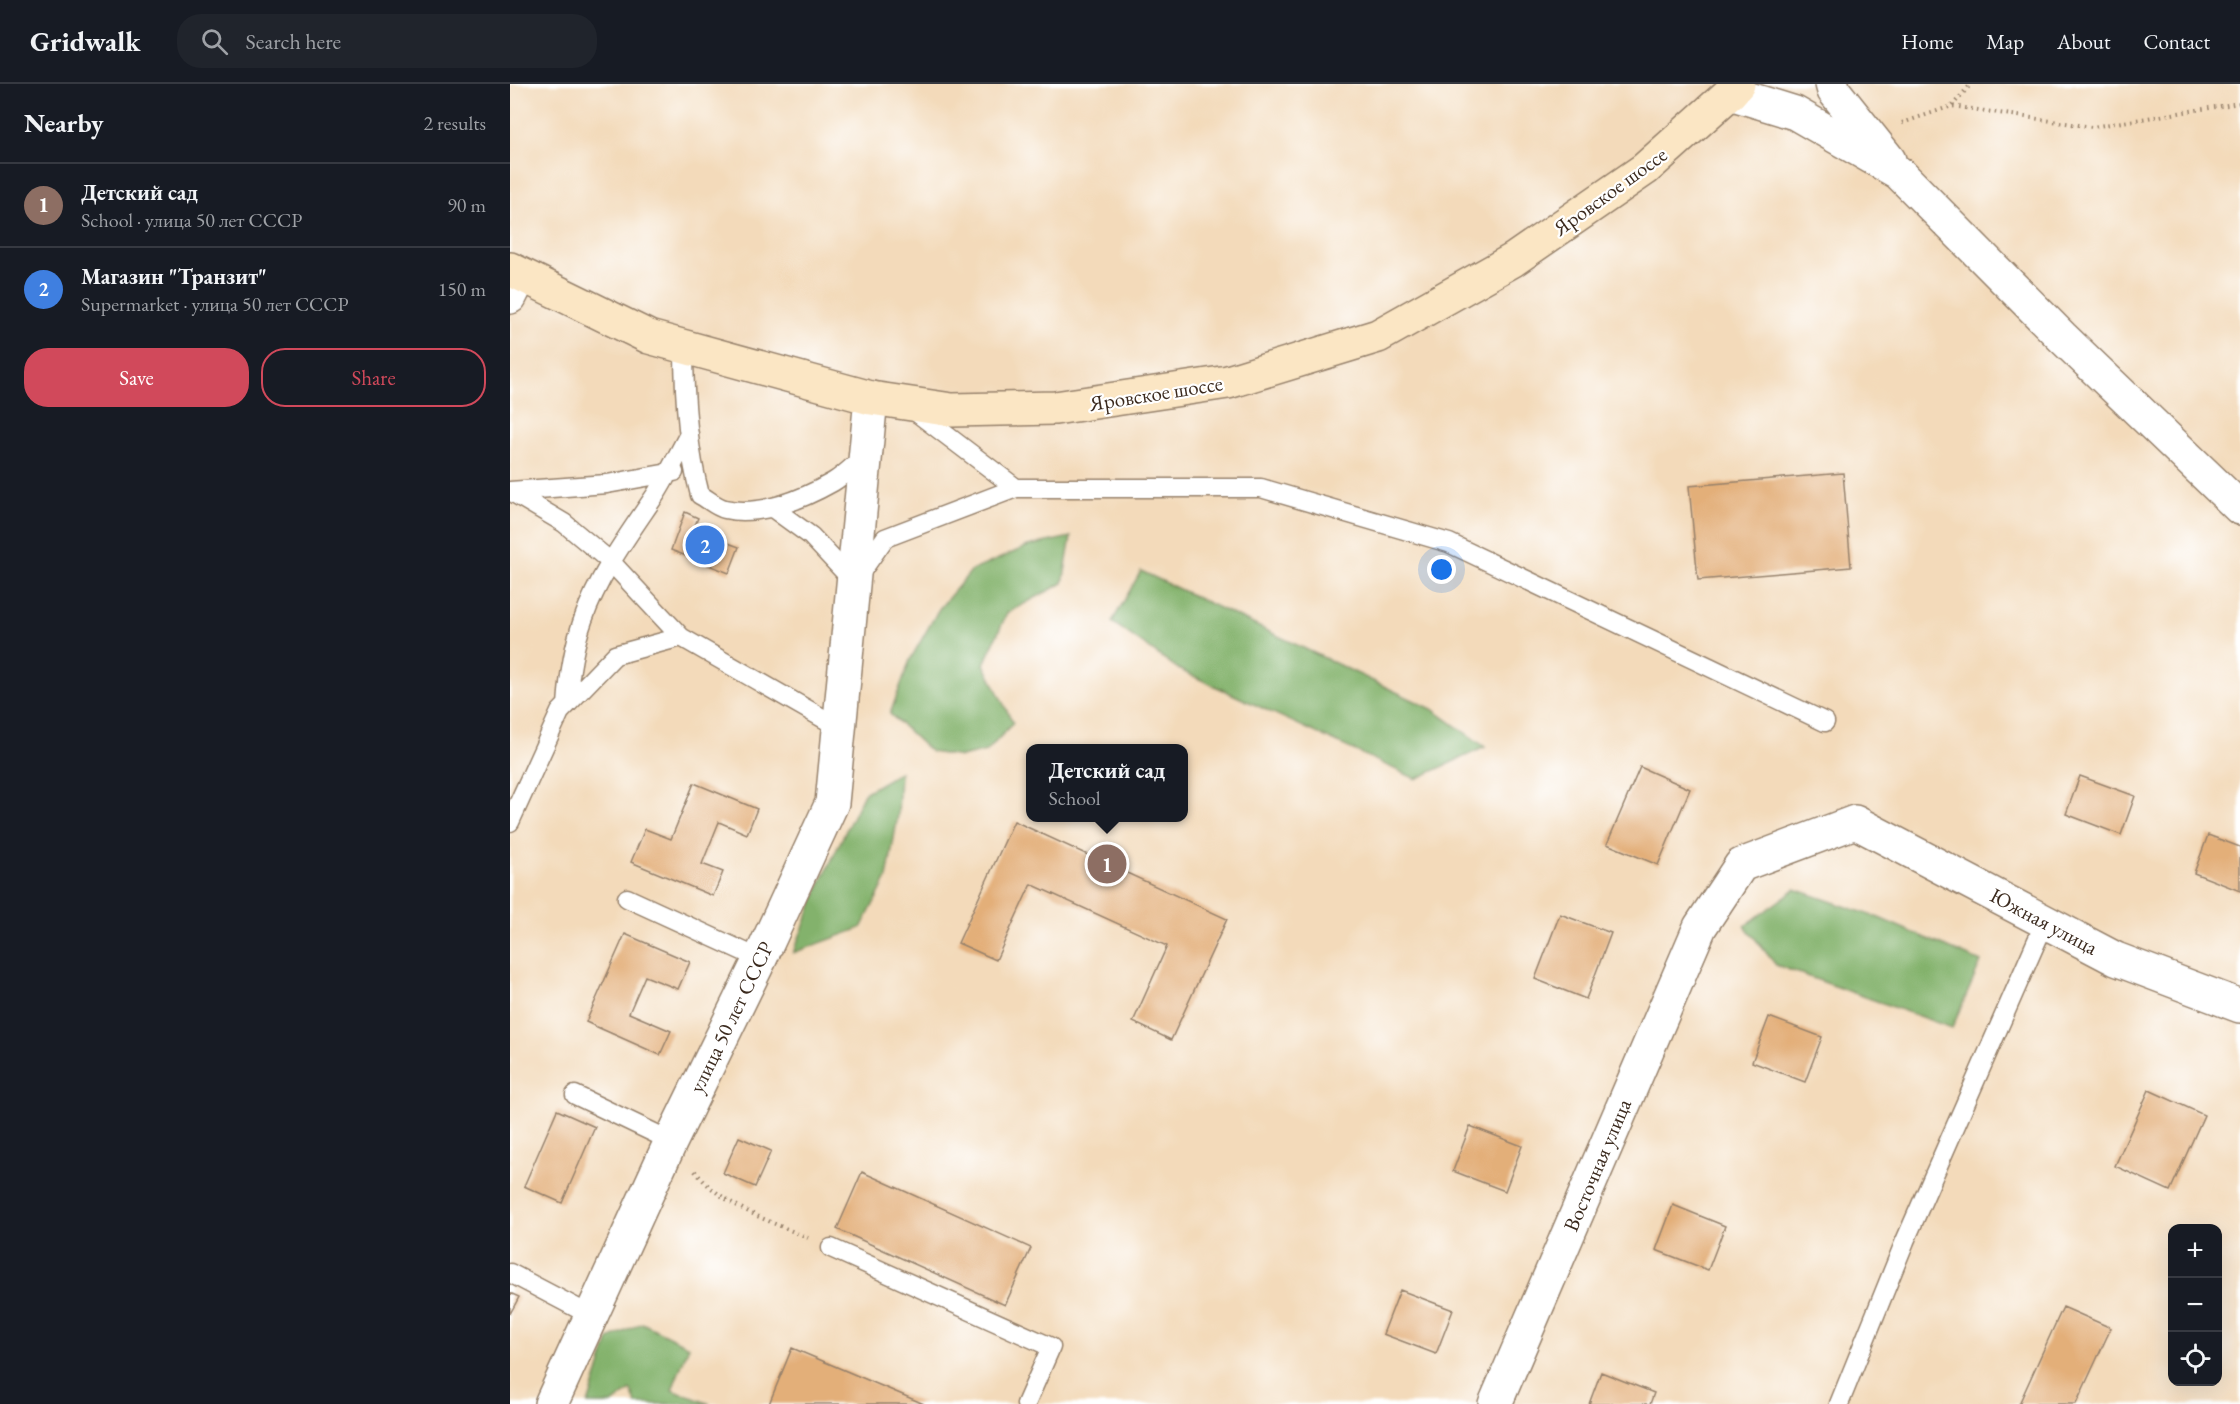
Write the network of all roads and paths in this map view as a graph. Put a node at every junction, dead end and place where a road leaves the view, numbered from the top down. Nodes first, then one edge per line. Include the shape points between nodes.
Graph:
1 (1832, 84) edge
2 (1971, 84) edge
3 (1734, 88) edge
4 (2240, 103) edge
5 (1952, 106) junction
6 (1868, 134) junction
7 (1899, 173) junction
8 (514, 281) edge
9 (684, 346) junction
10 (871, 398) junction
11 (904, 403) junction
12 (689, 434) junction
13 (866, 455) junction
14 (693, 467) junction
15 (668, 473) junction
16 (1016, 488) junction
17 (510, 491) edge
18 (771, 507) junction
19 (2240, 507) edge
20 (611, 562) junction
21 (852, 597) junction
22 (681, 637) junction
23 (567, 705) junction
24 (1825, 722) dead end
25 (840, 728) junction
26 (510, 822) edge
27 (1855, 822) joint
28 (627, 898) dead end
29 (2045, 922) junction
30 (760, 959) junction
31 (2240, 1006) edge
32 (575, 1095) dead end
33 (671, 1141) junction
34 (831, 1248) joint
35 (510, 1273) edge
36 (590, 1315) junction
37 (551, 1404) edge
38 (1026, 1404) edge
39 (1495, 1404) edge
40 (1839, 1404) edge

1 - 6 street
2 - 5 path
3 - 7 street via 1795,113
3 - 11 main road, Яровское шоссе via 1645,169 1513,260 1378,336 1228,382 1055,408 952,410
4 - 5 path via 2092,127
5 - 6 path
6 - 7 street
7 - 19 street via 2062,337
8 - 9 main road, Яровское шоссе via 649,337
9 - 10 main road, Яровское шоссе
9 - 12 lane
10 - 11 main road, Яровское шоссе
10 - 13 street, улица 50 лет СССР
11 - 16 lane
12 - 14 lane
12 - 15 lane
13 - 18 lane via 834,481
13 - 21 street, улица 50 лет СССР
14 - 15 lane
14 - 18 lane via 700,495 722,509
15 - 17 lane via 607,484
15 - 20 lane
16 - 21 lane via 885,538
16 - 24 lane via 1261,488 1449,543
17 - 20 lane via 564,523
18 - 21 lane via 811,536
20 - 22 lane
20 - 23 lane via 583,619 570,664
21 - 25 street, улица 50 лет СССР
22 - 23 lane via 615,655
22 - 25 lane
23 - 26 lane via 560,712
25 - 30 street, улица 50 лет СССР via 832,803
27 - 29 street, Южная улица
27 - 39 street, Восточная улица via 1741,865 1700,927
28 - 30 lane
29 - 31 street, Южная улица via 2116,959
29 - 40 lane via 1905,1241
30 - 33 street, улица 50 лет СССР
32 - 33 lane
33 - 34 path via 705,1185 745,1210
33 - 36 street, улица 50 лет СССР
34 - 38 lane via 1051,1347
35 - 36 lane
36 - 37 street, улица 50 лет СССР

